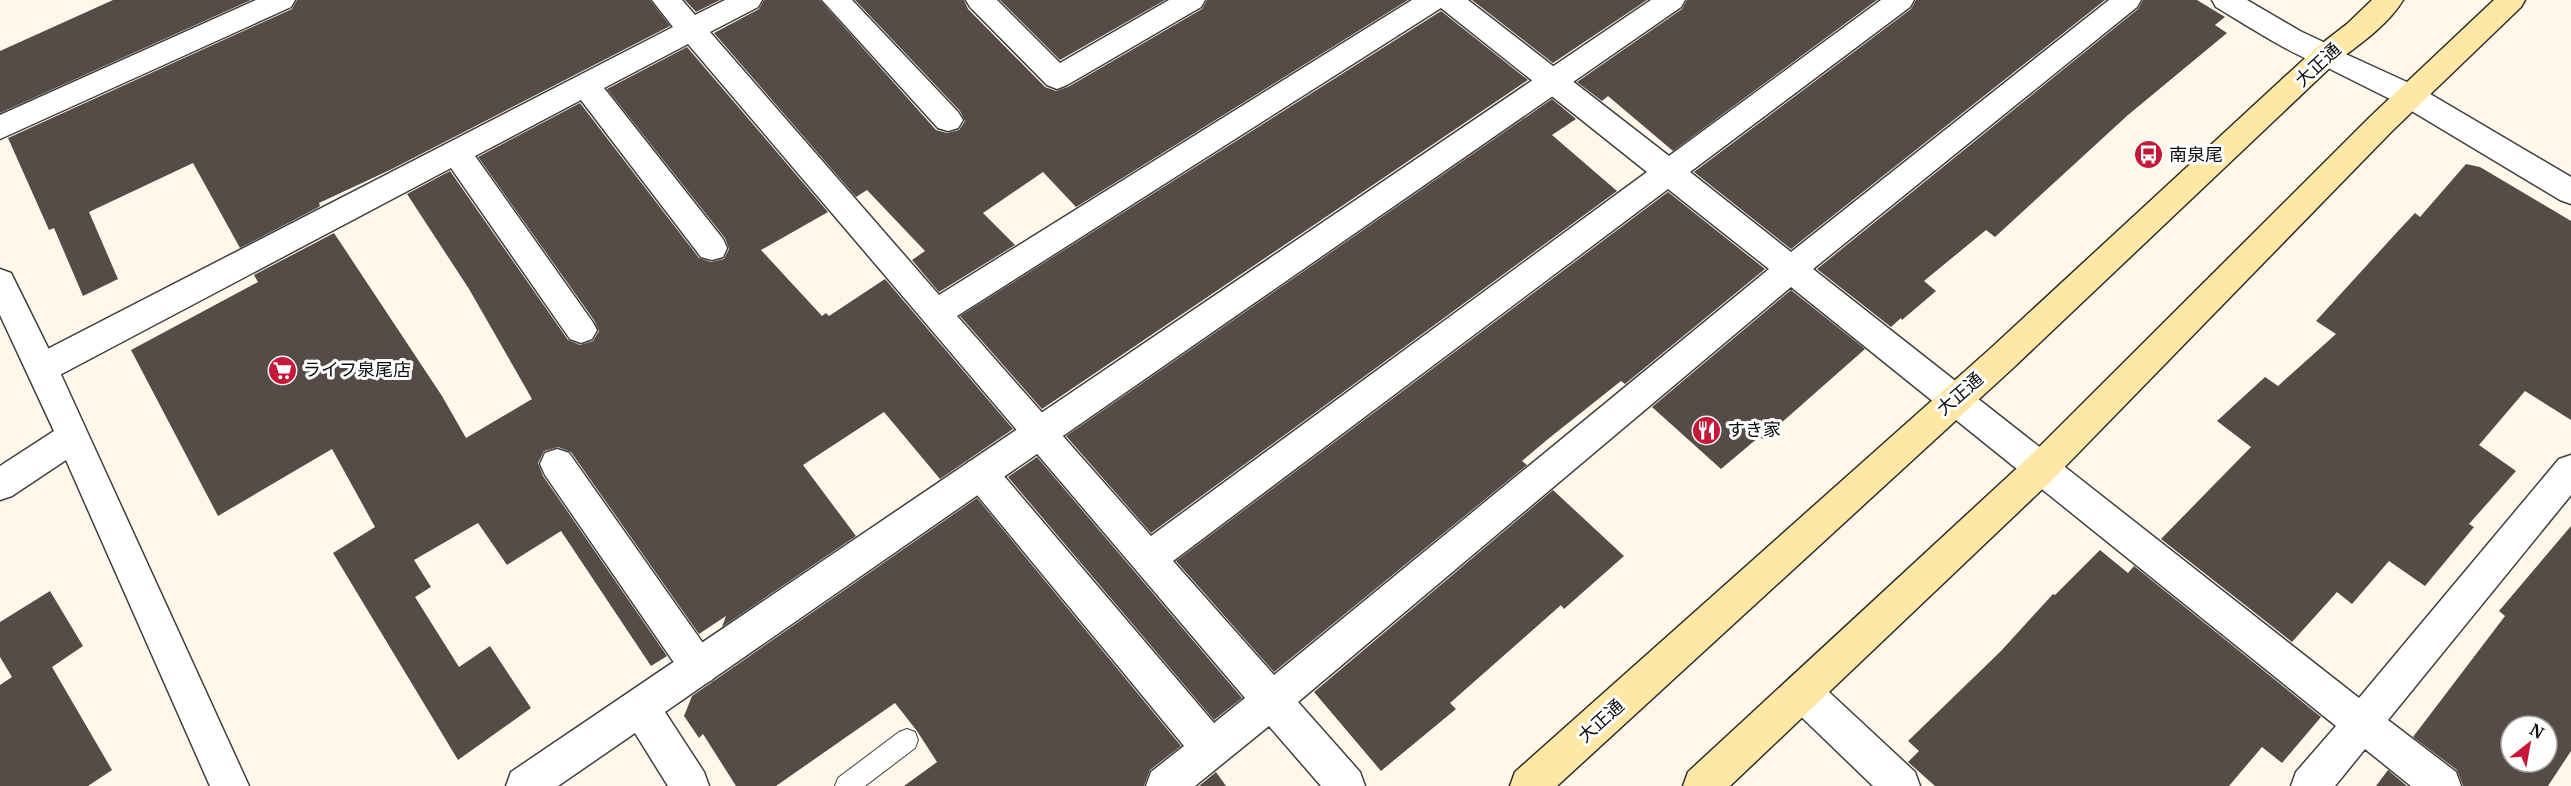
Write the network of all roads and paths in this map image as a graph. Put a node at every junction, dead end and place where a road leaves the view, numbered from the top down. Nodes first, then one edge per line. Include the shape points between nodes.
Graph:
1 (281, 0) edge
2 (666, 0) edge
3 (748, 0) edge
4 (836, 0) edge
5 (980, 0) edge
6 (1191, 0) edge
7 (1433, 0) edge
8 (1449, 0) edge
9 (1671, 0) edge
10 (1900, 0) edge
11 (2127, 0) edge
12 (2226, 0) edge
13 (2389, 0) edge
14 (2511, 0) edge
15 (692, 29) junction
16 (2326, 55) junction
17 (1553, 81) junction
18 (586, 85) junction
19 (2410, 96) junction
20 (948, 120) dead end
21 (0, 128) edge
22 (456, 152) junction
23 (1670, 173) junction
24 (2571, 192) edge
25 (712, 248) dead end
26 (1790, 270) junction
27 (0, 282) edge
28 (935, 314) junction
29 (581, 330) dead end
30 (42, 368) junction
31 (1953, 400) junction
32 (1038, 433) junction
33 (73, 437) junction
34 (557, 464) dead end
35 (2040, 469) junction
36 (2571, 470) edge
37 (980, 473) junction
38 (0, 485) edge
39 (1148, 559) junction
40 (699, 668) junction
41 (1802, 692) junction
42 (1272, 700) junction
43 (641, 708) junction
44 (2362, 723) junction
45 (906, 740) dead end
46 (1211, 749) junction
47 (230, 786) edge
48 (525, 786) edge
49 (690, 786) edge
50 (846, 786) edge
51 (1165, 786) edge
52 (1346, 786) edge
53 (1529, 786) edge
54 (1702, 786) edge
55 (1900, 786) edge
56 (2310, 786) edge
57 (2442, 786) edge

1 - 21 street
2 - 15 street
3 - 15 street
4 - 20 street
5 - 6 street via 1058,78
7 - 28 street
8 - 17 street
9 - 17 street
10 - 23 street
11 - 26 street
12 - 16 street
13 - 16 main road, 大正通
14 - 19 main road
15 - 18 street
15 - 28 street
16 - 19 street
16 - 31 main road, 大正通
17 - 23 street
17 - 32 street
18 - 22 street
18 - 25 street
19 - 24 street
19 - 35 main road
22 - 29 street
22 - 30 street
23 - 26 street
23 - 39 street
26 - 31 street
26 - 42 street
27 - 30 street
28 - 32 street
30 - 33 street
31 - 35 street
31 - 53 main road, 大正通
32 - 37 street
32 - 39 street
33 - 38 street
33 - 47 street
34 - 40 street
35 - 41 main road
35 - 44 street
36 - 44 street
37 - 40 street
37 - 46 street
39 - 42 street
40 - 43 street
41 - 54 main road
41 - 55 street
42 - 46 street
42 - 52 street
43 - 48 street
43 - 49 street
44 - 56 street
44 - 57 street
45 - 50 lane
46 - 51 street

